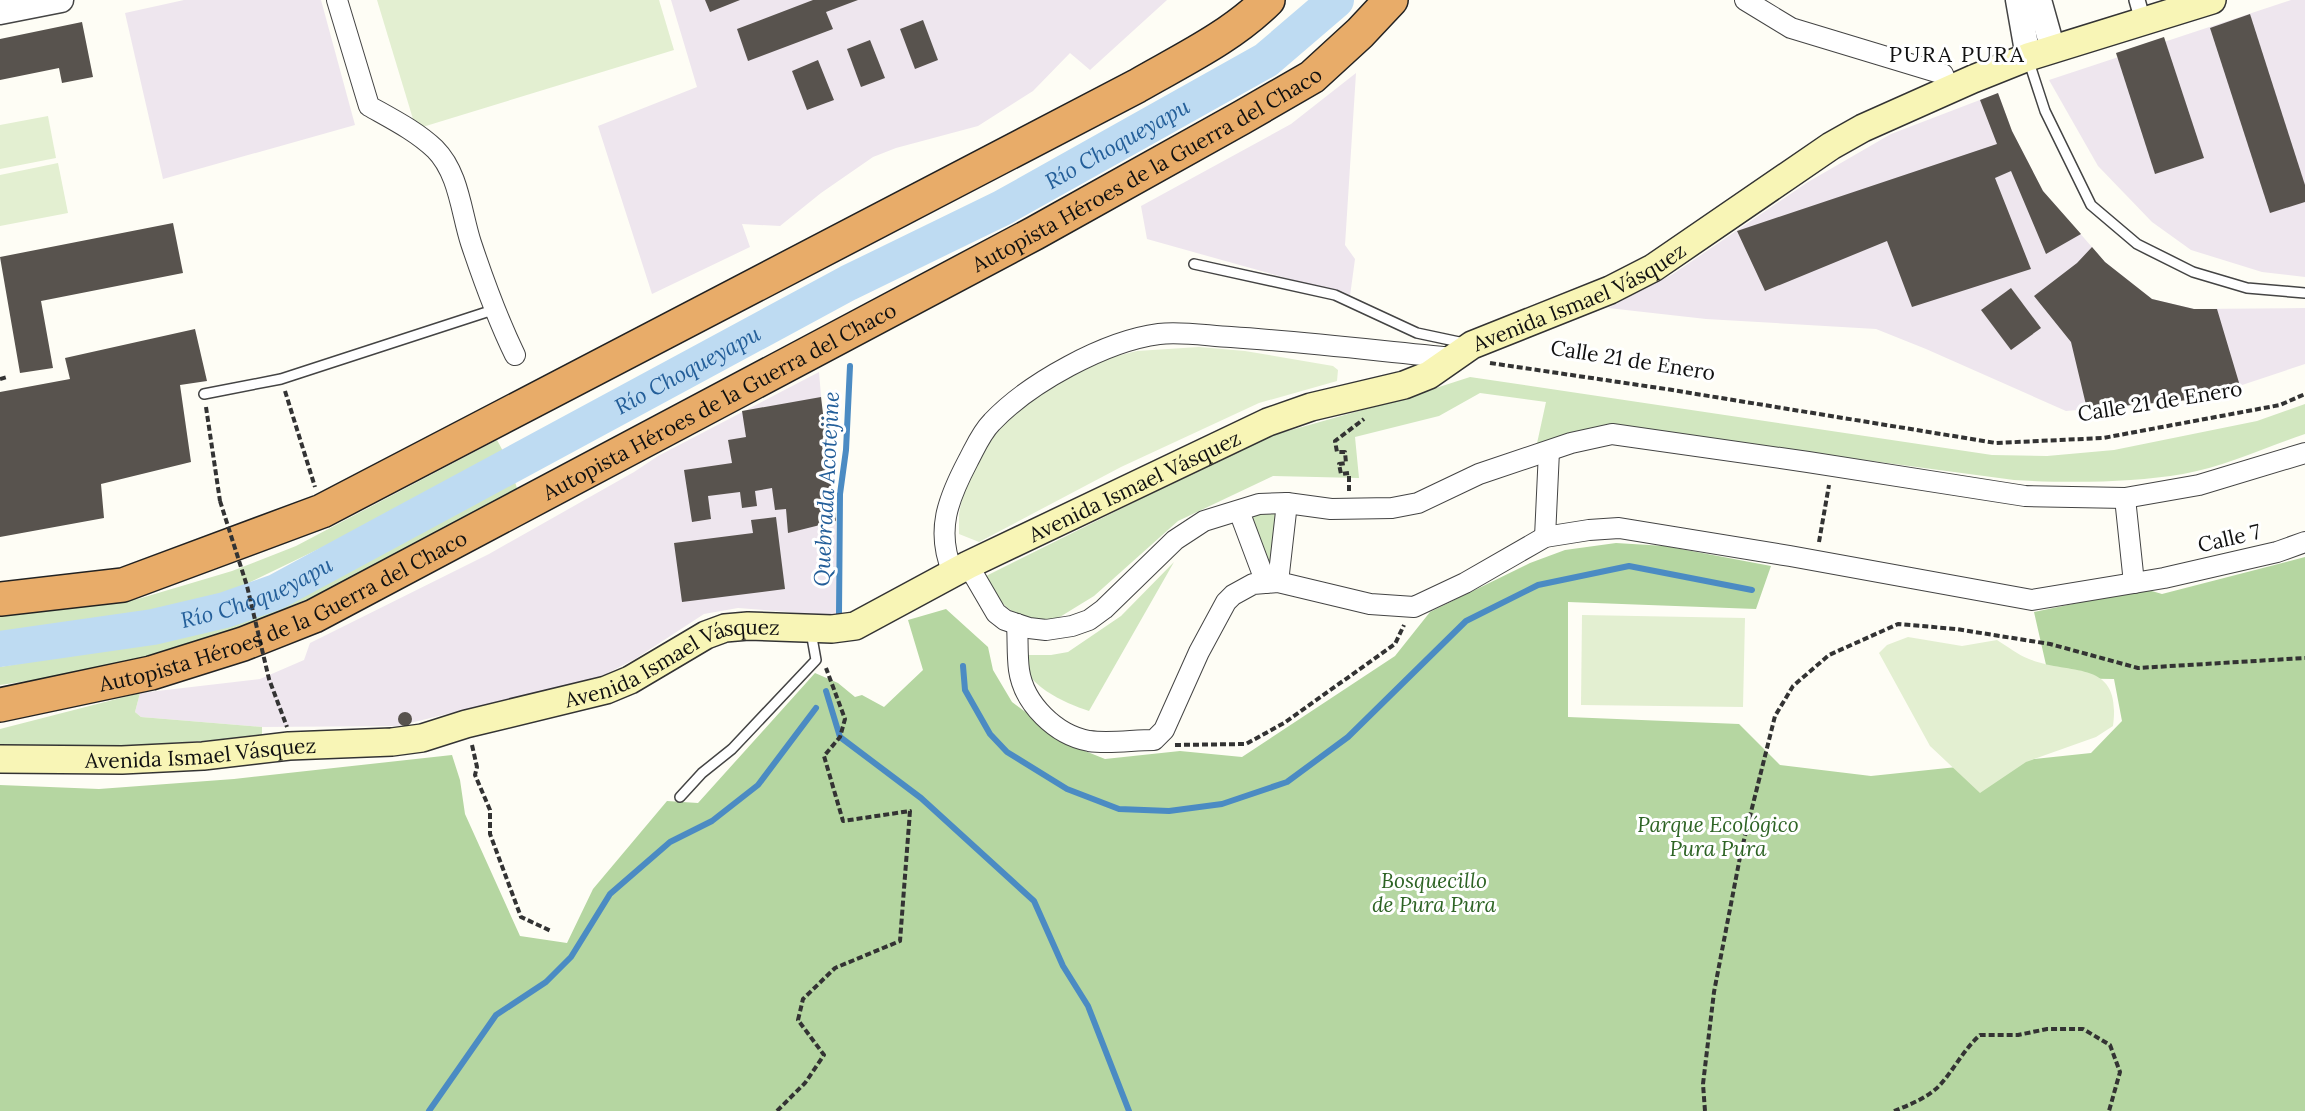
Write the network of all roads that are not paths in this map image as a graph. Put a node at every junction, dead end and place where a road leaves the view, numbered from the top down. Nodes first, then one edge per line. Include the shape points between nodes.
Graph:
1 (61, 0) edge
2 (337, 0) edge
3 (1268, 0) edge
4 (1391, 0) edge
5 (1745, 0) edge
6 (2018, 0) edge
7 (2039, 0) edge
8 (2212, 0) edge
9 (2140, 10) edge
10 (0, 12) edge
11 (2040, 54) junction
12 (1949, 89) junction
13 (1194, 264) dead end
14 (2305, 293) edge
15 (493, 309) junction
16 (1463, 351) junction
17 (515, 355) dead end
18 (204, 394) road end
19 (1549, 451) junction
20 (2305, 453) edge
21 (2125, 498) junction
22 (1287, 503) junction
23 (1239, 511) junction
24 (1545, 537) junction
25 (2305, 542) edge
26 (961, 569) junction
27 (1272, 582) junction
28 (2134, 583) junction
29 (0, 599) edge
30 (1017, 624) junction
31 (810, 627) junction
32 (0, 705) edge
33 (0, 759) edge
34 (680, 797) dead end

1 - 10 street
2 - 15 street via 369,106 403,125 435,150 452,175
3 - 29 highway via 1213,42 1137,86 322,511 123,585
4 - 32 highway, Autopista Héroes de la Guerra del Chaco via 1312,77 1241,118 1035,233 314,616 151,673
5 - 12 street via 1791,28 1943,74
6 - 11 street
7 - 11 street
8 - 9 main road, Avenida Ismael Vásquez
9 - 11 main road, Avenida Ismael Vásquez
11 - 12 main road, Avenida Ismael Vásquez
11 - 14 lane via 2045,111 2091,205 2137,244 2193,272 2247,288
12 - 16 main road, Avenida Ismael Vásquez via 1831,146 1653,268
13 - 16 lane via 1335,295
15 - 17 street
15 - 18 lane via 281,379
16 - 26 main road, Avenida Ismael Vásquez via 1429,375 1404,385 1311,407 1268,422
16 - 26 street via 1160,333 1089,356 1021,396 991,423 980,439 953,489 947,510 945,555
19 - 21 street via 1612,434 2025,496
19 - 22 street via 1479,474 1418,503 1392,508 1331,509
19 - 24 street
20 - 21 street via 2199,485
21 - 28 street
22 - 23 street via 1259,504
22 - 27 street
23 - 27 street
23 - 30 street via 1204,521 1175,540 1089,620 1046,630
24 - 27 street via 1414,607 1370,604
24 - 28 street, Calle 7 via 1619,528 2032,600
25 - 28 street, Calle 7 via 2277,552
26 - 30 street via 996,613
26 - 31 main road, Avenida Ismael Vásquez via 855,626
27 - 30 street via 1241,589 1226,602 1198,652 1164,730 1154,740 1090,741 1052,724 1026,692 1019,671
31 - 33 main road, Avenida Ismael Vásquez via 725,628 706,634 630,680 606,690 422,738 288,746 203,756
31 - 34 lane via 816,660 732,749

